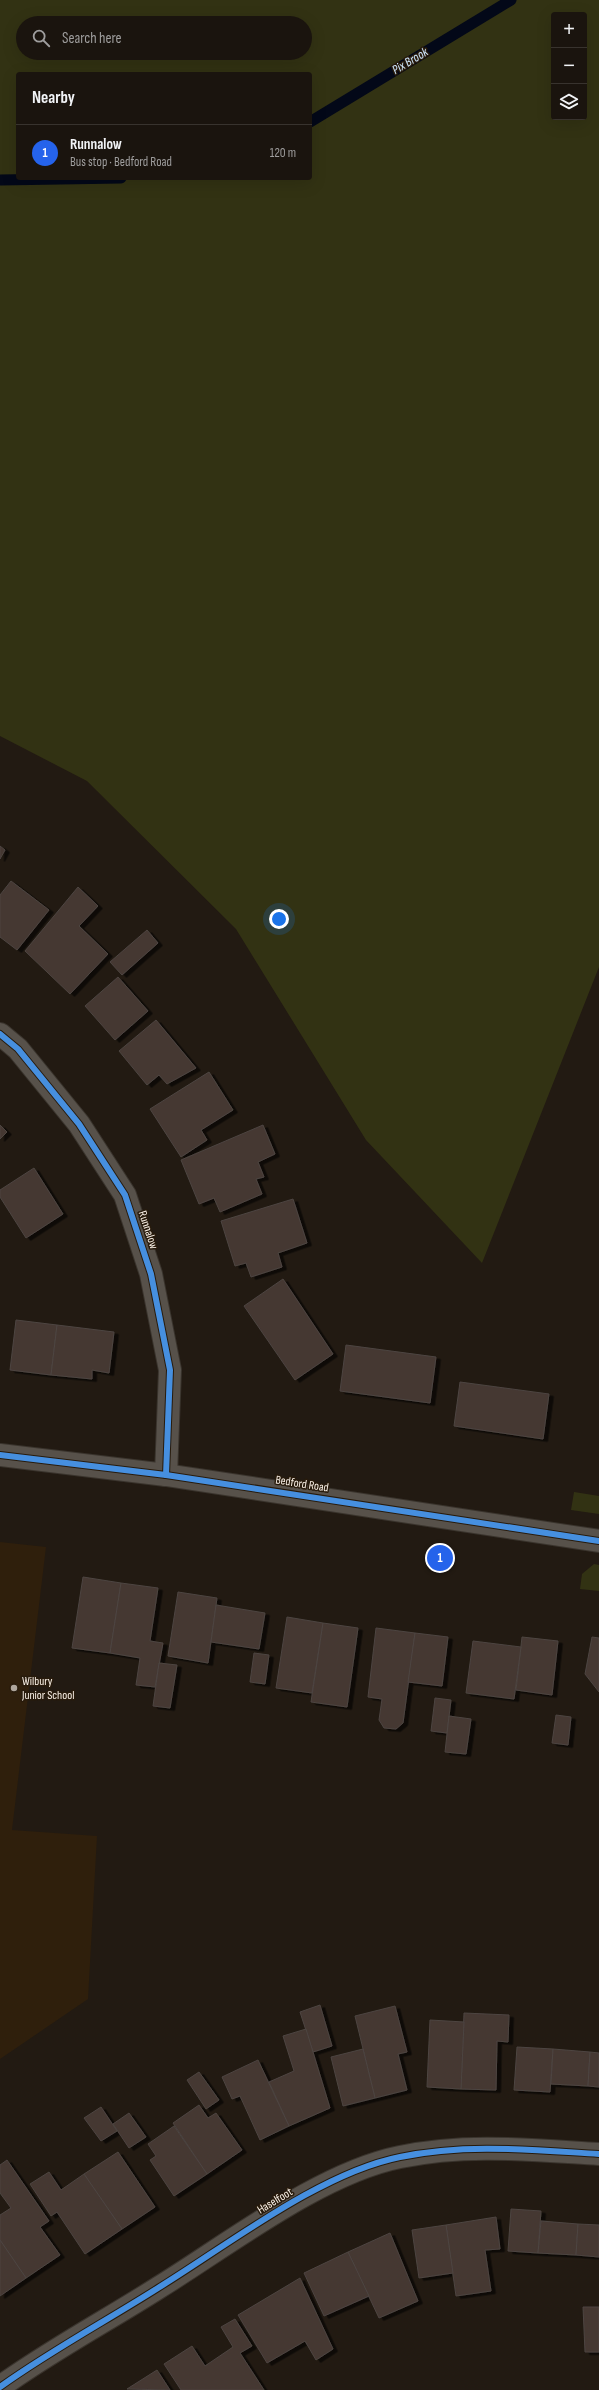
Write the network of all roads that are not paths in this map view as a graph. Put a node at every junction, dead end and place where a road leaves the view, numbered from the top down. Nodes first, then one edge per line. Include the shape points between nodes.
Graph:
1 (0, 1034) edge
2 (0, 1455) edge
3 (166, 1475) junction
4 (599, 1540) edge
5 (599, 2154) edge
6 (0, 2387) edge

1 - 3 street, Runnalow via 18,1049 78,1124 125,1195 151,1274 170,1370
2 - 3 street, Bedford Road
3 - 4 street, Bedford Road
5 - 6 street, Haselfoot via 499,2147 399,2157 361,2168 293,2202

